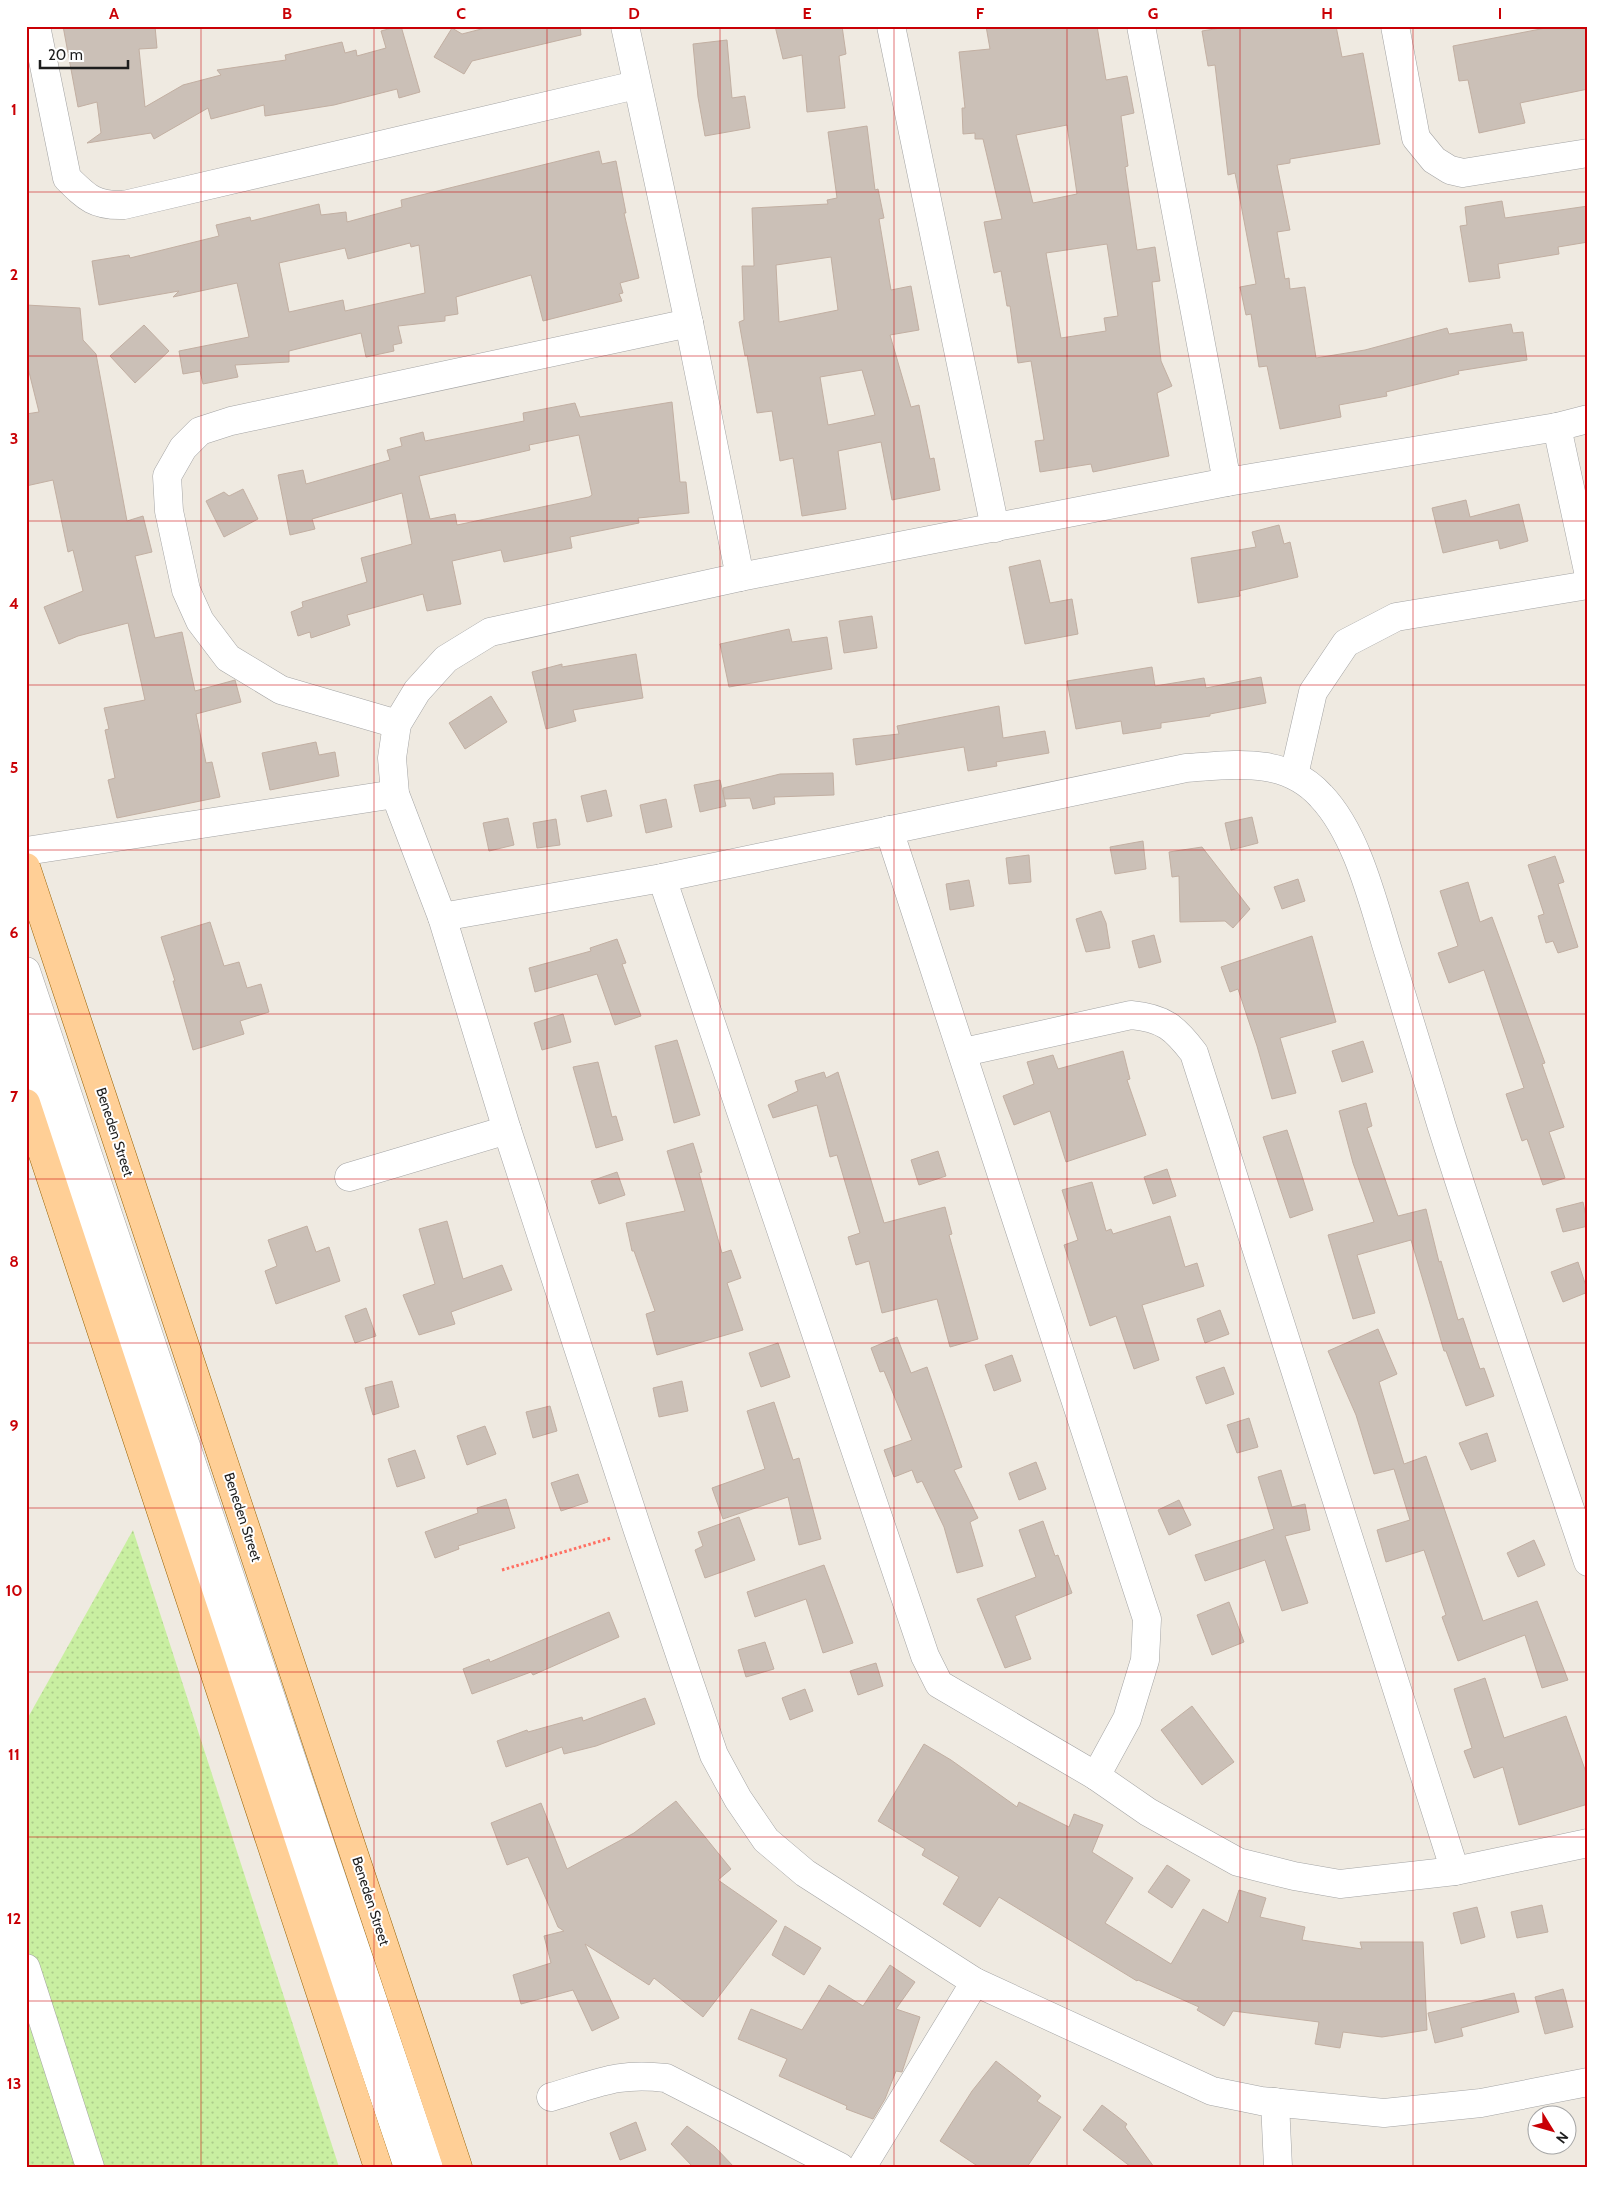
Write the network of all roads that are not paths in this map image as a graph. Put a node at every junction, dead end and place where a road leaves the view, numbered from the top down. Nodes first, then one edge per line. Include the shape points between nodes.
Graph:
1 (36, 26) edge
2 (625, 26) edge
3 (891, 26) edge
4 (1141, 26) edge
5 (1395, 26) edge
6 (636, 85) junction
7 (1588, 153) edge
8 (689, 323) junction
9 (1588, 419) edge
10 (1557, 427) junction
11 (1227, 482) junction
12 (995, 528) junction
13 (1587, 569) edge
14 (740, 577) junction
15 (396, 724) junction
16 (1294, 775) junction
17 (396, 794) junction
18 (889, 830) junction
19 (26, 852) edge
20 (26, 867) edge
21 (662, 878) junction
22 (442, 917) junction
23 (26, 970) edge
24 (26, 1038) edge
25 (964, 1052) junction
26 (26, 1103) edge
27 (507, 1130) junction
28 (349, 1177) dead end
29 (1588, 1562) edge
30 (1096, 1776) junction
31 (1588, 1843) edge
32 (1455, 1871) junction
33 (26, 1968) edge
34 (975, 1982) junction
35 (1588, 2082) edge
36 (551, 2097) dead end
37 (1275, 2102) junction
38 (90, 2167) edge
39 (378, 2167) edge
40 (408, 2167) edge
41 (429, 2167) edge
42 (458, 2167) edge
43 (840, 2167) edge
44 (862, 2167) edge
45 (1278, 2167) edge

1 - 6 street via 67,178 84,194 104,205 124,205
2 - 6 street
3 - 12 street
4 - 11 street
5 - 7 street via 1416,138 1434,160 1450,170 1463,173
6 - 8 street
8 - 14 street
8 - 15 street via 231,421 200,431 183,448 167,476 169,511 186,590 212,640 228,658 280,690
9 - 10 street
10 - 11 street
10 - 13 street
11 - 12 street
12 - 14 street
13 - 16 street via 1396,617 1346,643 1313,692
14 - 15 street via 490,632 446,659 417,691
15 - 17 street via 392,758
16 - 18 street via 1251,764 1186,768
16 - 29 street via 1322,796 1344,826 1365,879 1452,1158
17 - 19 street
17 - 22 street
18 - 21 street
18 - 25 street
20 - 42 main road, Beneden Street
21 - 22 street
21 - 30 street via 925,1656 939,1684
22 - 27 street
23 - 41 street
24 - 40 street
25 - 30 street via 1147,1619 1145,1660 1127,1719
25 - 32 street via 1131,1015 1152,1017 1178,1032 1194,1053
26 - 39 main road
27 - 28 street
27 - 34 street via 714,1755 738,1799 766,1840 805,1873
30 - 32 street via 1148,1812 1238,1862 1340,1884
31 - 32 street
33 - 38 street
34 - 37 street via 1212,2091
34 - 44 street
35 - 37 street via 1481,2103 1384,2113
36 - 43 street via 610,2078 640,2075 666,2078
37 - 45 street

